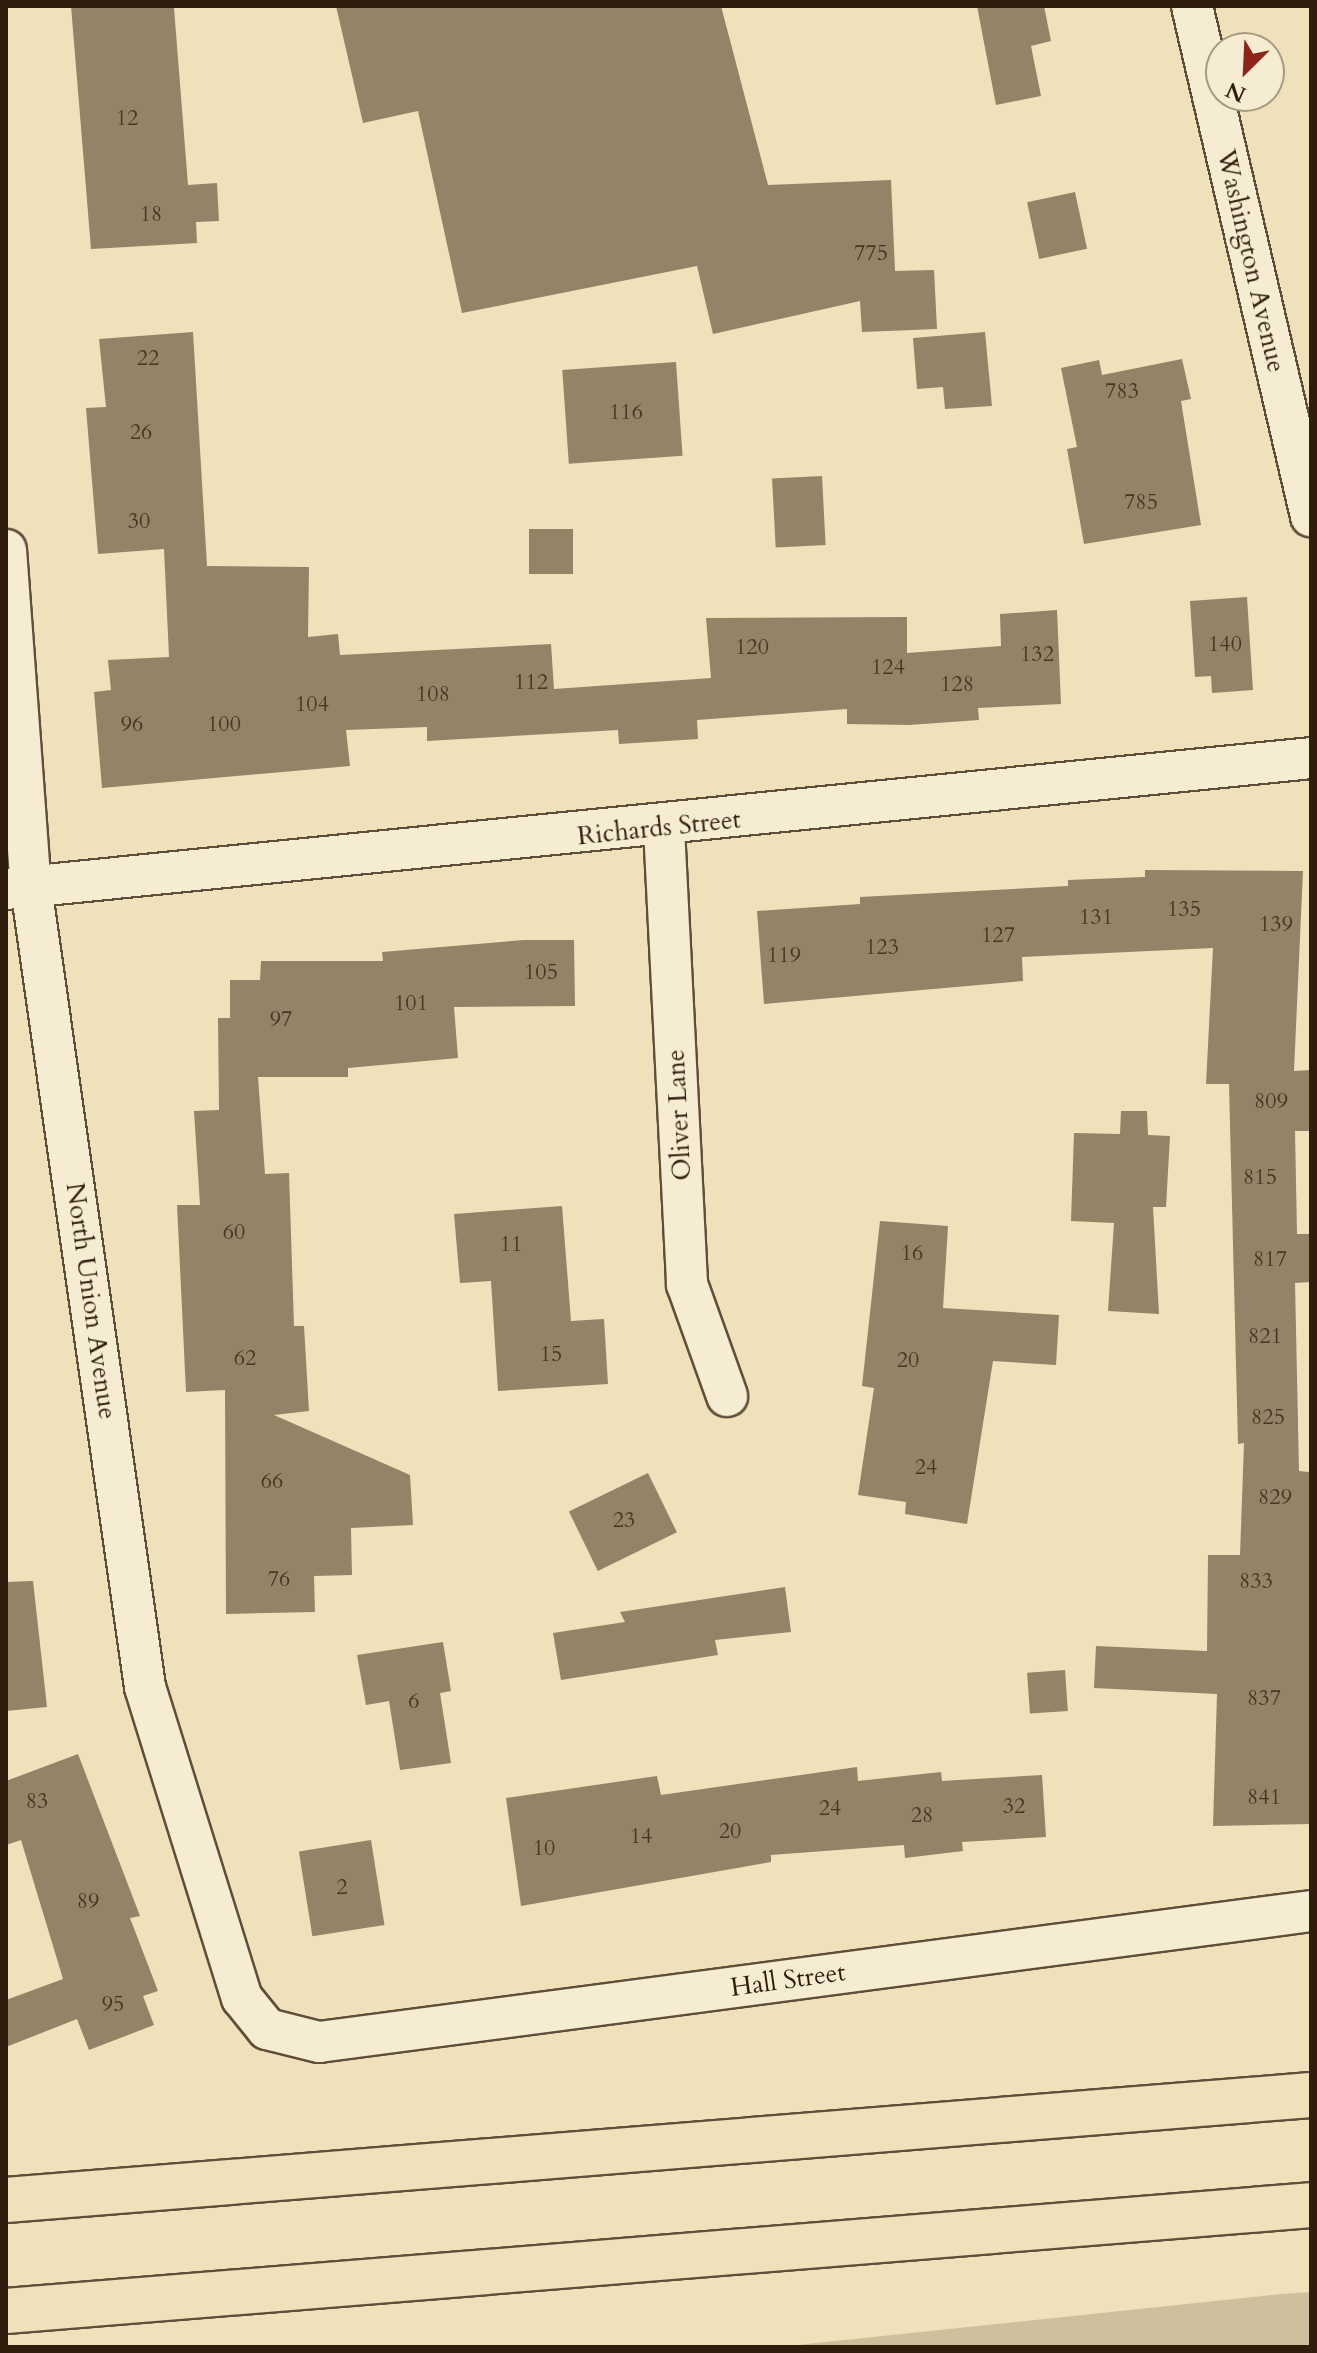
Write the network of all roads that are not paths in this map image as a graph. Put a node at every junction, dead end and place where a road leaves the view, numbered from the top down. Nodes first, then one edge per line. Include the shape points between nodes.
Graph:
1 (1192, 6) edge
2 (1311, 516) edge
3 (6, 550) edge
4 (1311, 758) edge
5 (664, 828) junction
6 (19, 888) edge
7 (727, 1396) dead end
8 (1311, 1911) edge
9 (267, 2029) joint
10 (1311, 2095) edge
11 (6, 2200) edge
12 (1311, 2205) edge
13 (6, 2311) edge

1 - 2 street, Washington Avenue
3 - 6 street, North Union Avenue
4 - 5 street, Richards Street
5 - 6 street, Richards Street
5 - 7 street, Oliver Lane via 687,1284
6 - 9 street, North Union Avenue via 145,1687 242,1998
8 - 9 street, Hall Street via 319,2042
10 - 11 highway
12 - 13 highway

